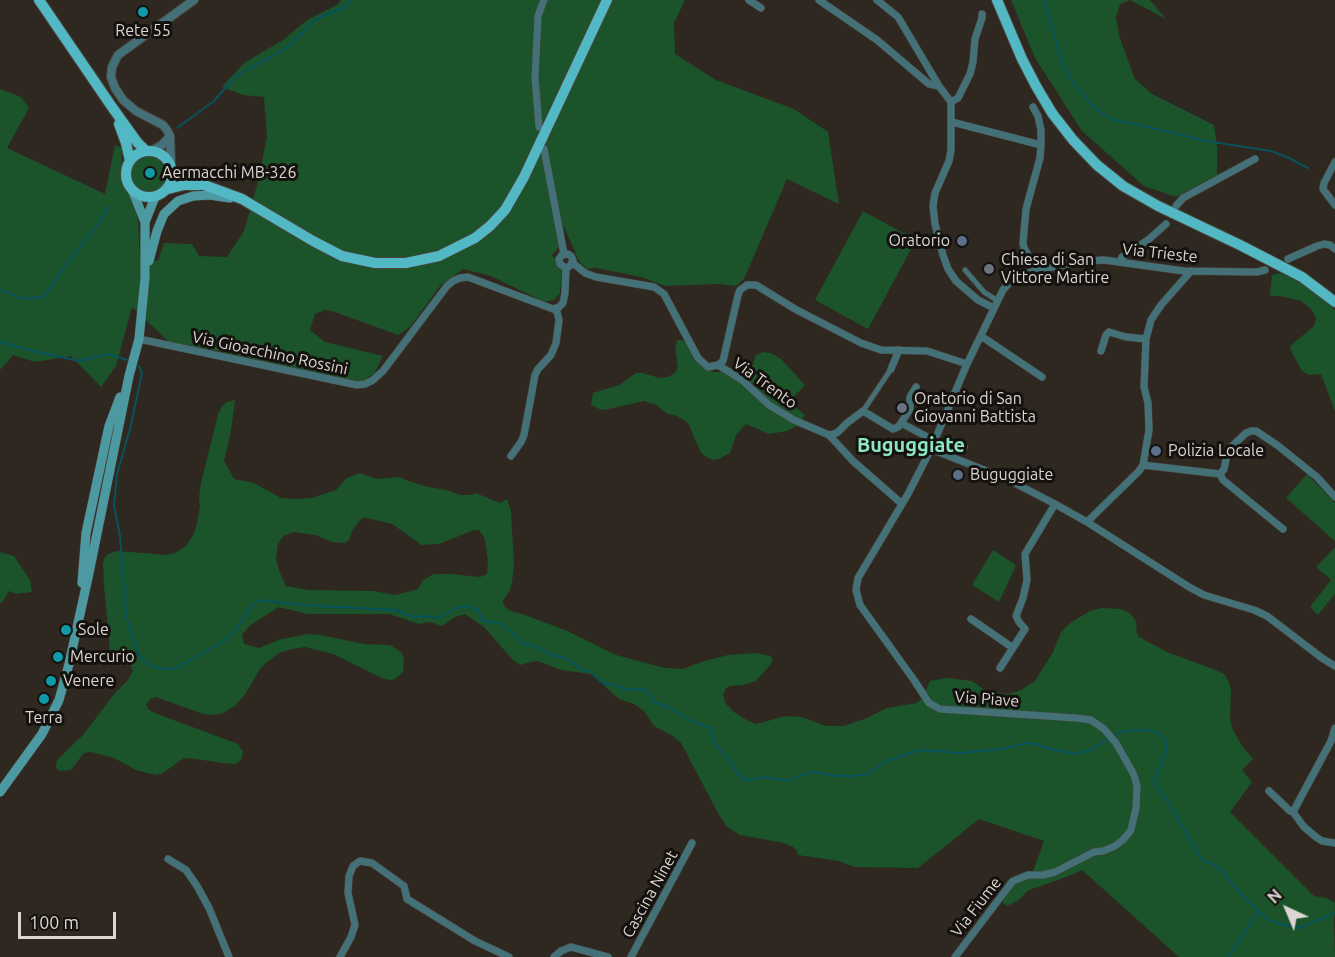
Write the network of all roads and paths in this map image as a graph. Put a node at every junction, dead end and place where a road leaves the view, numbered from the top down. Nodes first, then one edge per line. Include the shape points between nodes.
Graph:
1 (39, 0) edge
2 (194, 0) edge
3 (544, 0) edge
4 (607, 0) edge
5 (749, 0) edge
6 (819, 0) edge
7 (877, 0) edge
8 (997, 0) edge
9 (761, 8) dead end
10 (982, 14) dead end
11 (939, 86) junction
12 (951, 102) junction
13 (112, 107) junction
14 (1033, 107) dead end
15 (952, 122) junction
16 (539, 127) dead end
17 (170, 136) junction
18 (1041, 145) junction
19 (544, 149) dead end
20 (149, 151) junction
21 (1255, 159) dead end
22 (130, 161) junction
23 (1335, 162) edge
24 (172, 167) junction
25 (204, 185) junction
26 (168, 189) junction
27 (133, 192) junction
28 (156, 197) junction
29 (242, 199) junction
30 (1335, 205) edge
31 (1176, 206) dead end
32 (145, 222) junction
33 (1166, 224) dead end
34 (1335, 249) edge
35 (564, 254) junction
36 (1288, 260) dead end
37 (1120, 262) junction
38 (573, 263) junction
39 (566, 268) junction
40 (964, 270) dead end
41 (1037, 270) junction
42 (1265, 270) dead end
43 (1191, 271) junction
44 (145, 278) junction
45 (1335, 302) edge
46 (996, 305) junction
47 (556, 308) junction
48 (981, 336) junction
49 (139, 339) junction
50 (1146, 339) junction
51 (899, 350) junction
52 (1101, 351) dead end
53 (967, 364) junction
54 (718, 365) junction
55 (891, 369) joint
56 (129, 376) junction
57 (1042, 377) dead end
58 (915, 387) dead end
59 (863, 411) junction
60 (901, 423) junction
61 (829, 435) junction
62 (935, 441) junction
63 (114, 447) junction
64 (964, 447) dead end
65 (932, 449) junction
66 (511, 456) dead end
67 (950, 457) junction
68 (1143, 465) junction
69 (1220, 474) junction
70 (95, 493) junction
71 (1335, 497) edge
72 (901, 503) junction
73 (1054, 504) junction
74 (1087, 522) junction
75 (1283, 529) dead end
76 (96, 537) junction
77 (856, 590) joint
78 (971, 619) dead end
79 (76, 630) junction
80 (1013, 648) junction
81 (1335, 666) edge
82 (1000, 668) dead end
83 (1335, 728) edge
84 (1104, 729) joint
85 (1269, 791) dead end
86 (0, 792) edge
87 (1293, 812) junction
88 (692, 843) dead end
89 (1335, 843) edge
90 (168, 859) dead end
91 (229, 957) edge
92 (340, 957) edge
93 (509, 957) edge
94 (554, 957) edge
95 (608, 957) edge
96 (630, 957) edge
97 (955, 957) edge

1 - 13 main road
2 - 17 street via 118,55 112,67 111,77 123,100 163,125
3 - 16 street via 538,16 535,78
4 - 29 main road via 524,177 505,210 475,238 439,256 406,263 375,263 342,256
5 - 9 street
6 - 11 street via 877,40 929,84
7 - 11 street via 898,17
8 - 45 main road via 1041,95 1073,140 1097,165 1158,207 1302,278
10 - 12 street via 970,74 958,99
11 - 12 street
12 - 15 street
13 - 20 main road via 137,142
13 - 22 main road
14 - 18 street via 1041,130
15 - 18 street
15 - 46 street via 951,150 935,193 935,224 943,255 956,281 978,300
17 - 20 street
17 - 24 street
18 - 41 street via 1026,209 1023,243
19 - 35 street
20 - 22 main road
20 - 24 main road via 163,155
21 - 31 street via 1183,198
22 - 27 main road via 126,180
23 - 30 street via 1323,189
24 - 25 main road
24 - 26 main road
25 - 26 main road
25 - 29 main road
26 - 28 main road
27 - 28 main road
27 - 32 main road
28 - 32 main road
29 - 44 main road via 210,195 178,201 164,214 156,231
32 - 44 main road
33 - 37 street
34 - 36 street via 1324,244
35 - 38 street via 571,256
35 - 39 street via 559,262
37 - 41 street, Via Trieste via 1086,261
37 - 43 street, Via Trieste
38 - 39 street
38 - 54 street, Via Trento via 596,277 654,287 664,294 698,358 708,367
39 - 47 street via 563,303
40 - 46 street
41 - 46 street, Via Trieste via 1011,281
42 - 43 street, Via Trieste
43 - 50 street via 1151,320
44 - 49 main road
46 - 48 street, Via Trieste
47 - 49 street, Via Gioacchino Rossini via 478,280 460,278 447,286 384,371 357,385
47 - 66 street via 559,320 554,350 535,375 526,429
48 - 53 street, Via Trieste
48 - 57 street
49 - 56 main road
50 - 52 street via 1108,332
50 - 68 street via 1144,387 1149,430
51 - 53 street via 927,351
51 - 54 street via 881,350 861,343 756,285 747,285 738,295 723,361
51 - 55 street
53 - 62 street, Via Trieste
54 - 61 street, Via Trento via 742,380 769,405
55 - 59 street
56 - 63 main road
56 - 70 main road via 109,426
58 - 60 street via 910,409
59 - 60 street via 893,429
59 - 61 street
60 - 62 street
61 - 72 street, Via Trento
62 - 65 street, Via Trieste
63 - 70 main road via 102,487
63 - 76 main road
64 - 67 street via 952,442
65 - 67 street
65 - 72 street, Via Trieste
67 - 73 street via 1007,479
68 - 69 street
68 - 74 street
69 - 71 street via 1230,448 1246,433 1256,431 1317,477
69 - 75 street
70 - 76 main road via 99,499
70 - 79 main road via 86,533
72 - 77 street, Via Trieste via 858,578
73 - 74 street
73 - 80 street via 1025,554 1027,580 1016,616 1025,629
74 - 81 street via 1204,595 1268,616
76 - 79 main road
77 - 84 street, Via Piave via 860,606 929,703 940,709 1091,720
78 - 80 street
79 - 86 main road via 59,700 42,734
80 - 82 street
83 - 87 street
84 - 97 street, Via Fiume via 1116,743 1137,785 1131,830 1115,846 1055,872 1014,881
85 - 87 street
87 - 89 street via 1316,837
88 - 96 street, Cascina Ninet
90 - 91 street via 186,870 197,886
92 - 93 street via 355,925 348,893 349,876 352,866 360,861 372,863 404,886 407,899
94 - 95 street via 570,947

